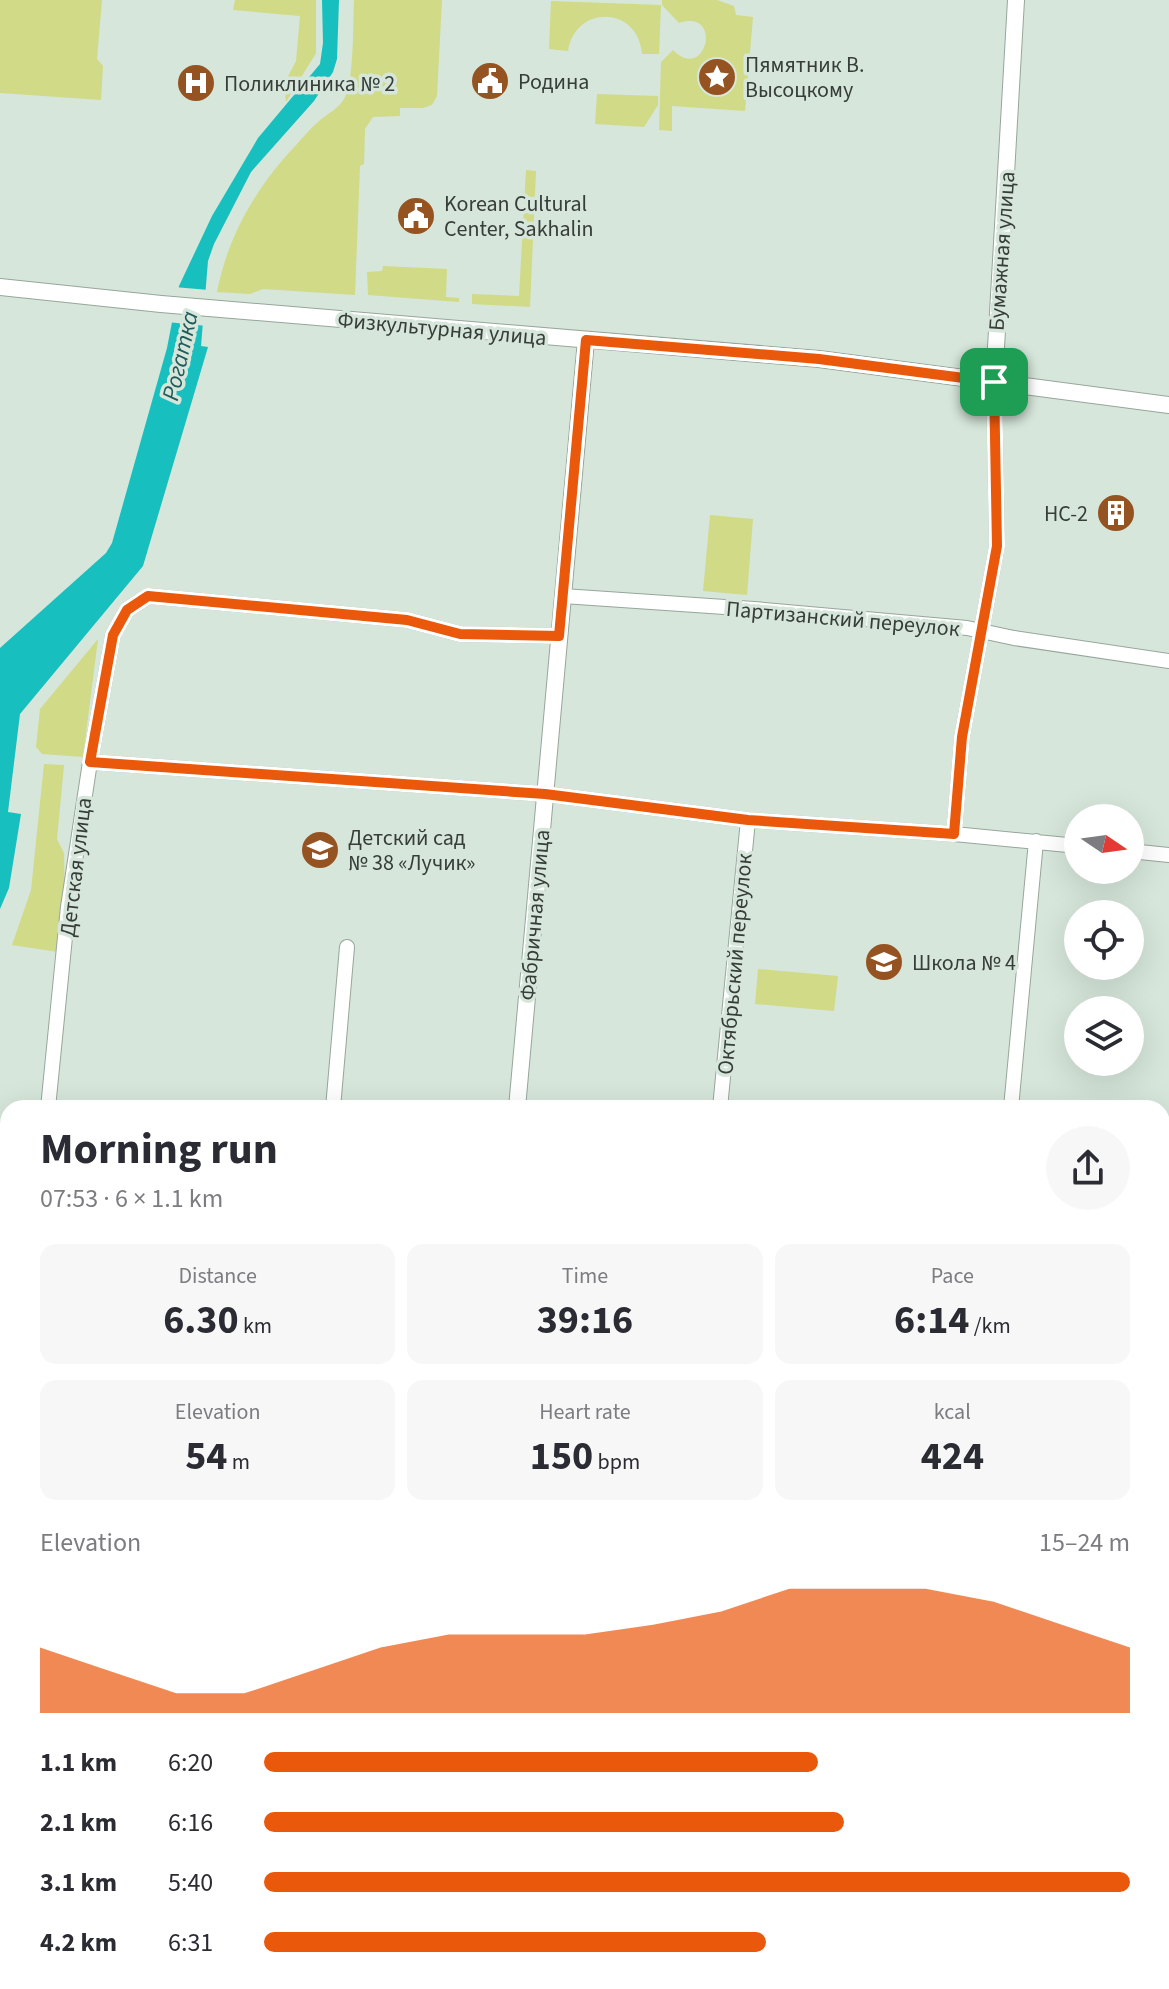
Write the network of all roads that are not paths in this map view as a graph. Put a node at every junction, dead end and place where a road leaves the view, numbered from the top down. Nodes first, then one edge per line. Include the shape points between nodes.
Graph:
1 (1016, 0) edge
2 (0, 287) edge
3 (586, 340) junction
4 (994, 382) junction
5 (1169, 405) edge
6 (563, 596) junction
7 (981, 631) junction
8 (559, 636) junction
9 (1169, 661) edge
10 (90, 762) junction
11 (545, 794) junction
12 (748, 820) junction
13 (954, 834) junction
14 (1036, 841) junction
15 (1064, 844) edge
16 (1144, 852) edge
17 (1169, 855) edge
18 (347, 947) dead end
19 (49, 1100) edge
20 (334, 1100) edge
21 (518, 1100) edge
22 (721, 1100) edge
23 (1012, 1100) edge

1 - 4 street, Бумажная улица
2 - 3 street, Физкультурная улица
3 - 4 street, Физкультурная улица via 819,359
3 - 6 street, Фабричная улица
4 - 5 street, Физкультурная улица
4 - 7 street, Бумажная улица via 997,546
6 - 7 street, Партизанский переулок
6 - 8 street, Фабричная улица
7 - 9 street, Партизанский переулок
7 - 13 street, Бумажная улица via 962,737
8 - 10 street, Детская улица via 460,634 407,620 148,596 127,610 113,635
8 - 11 street, Фабричная улица
10 - 11 street
10 - 19 street, Детская улица via 68,907
11 - 12 street
11 - 21 street, Фабричная улица
12 - 13 street
12 - 22 street, Октябрьский переулок
13 - 14 street
14 - 15 street
14 - 23 street
16 - 17 street
18 - 20 street

